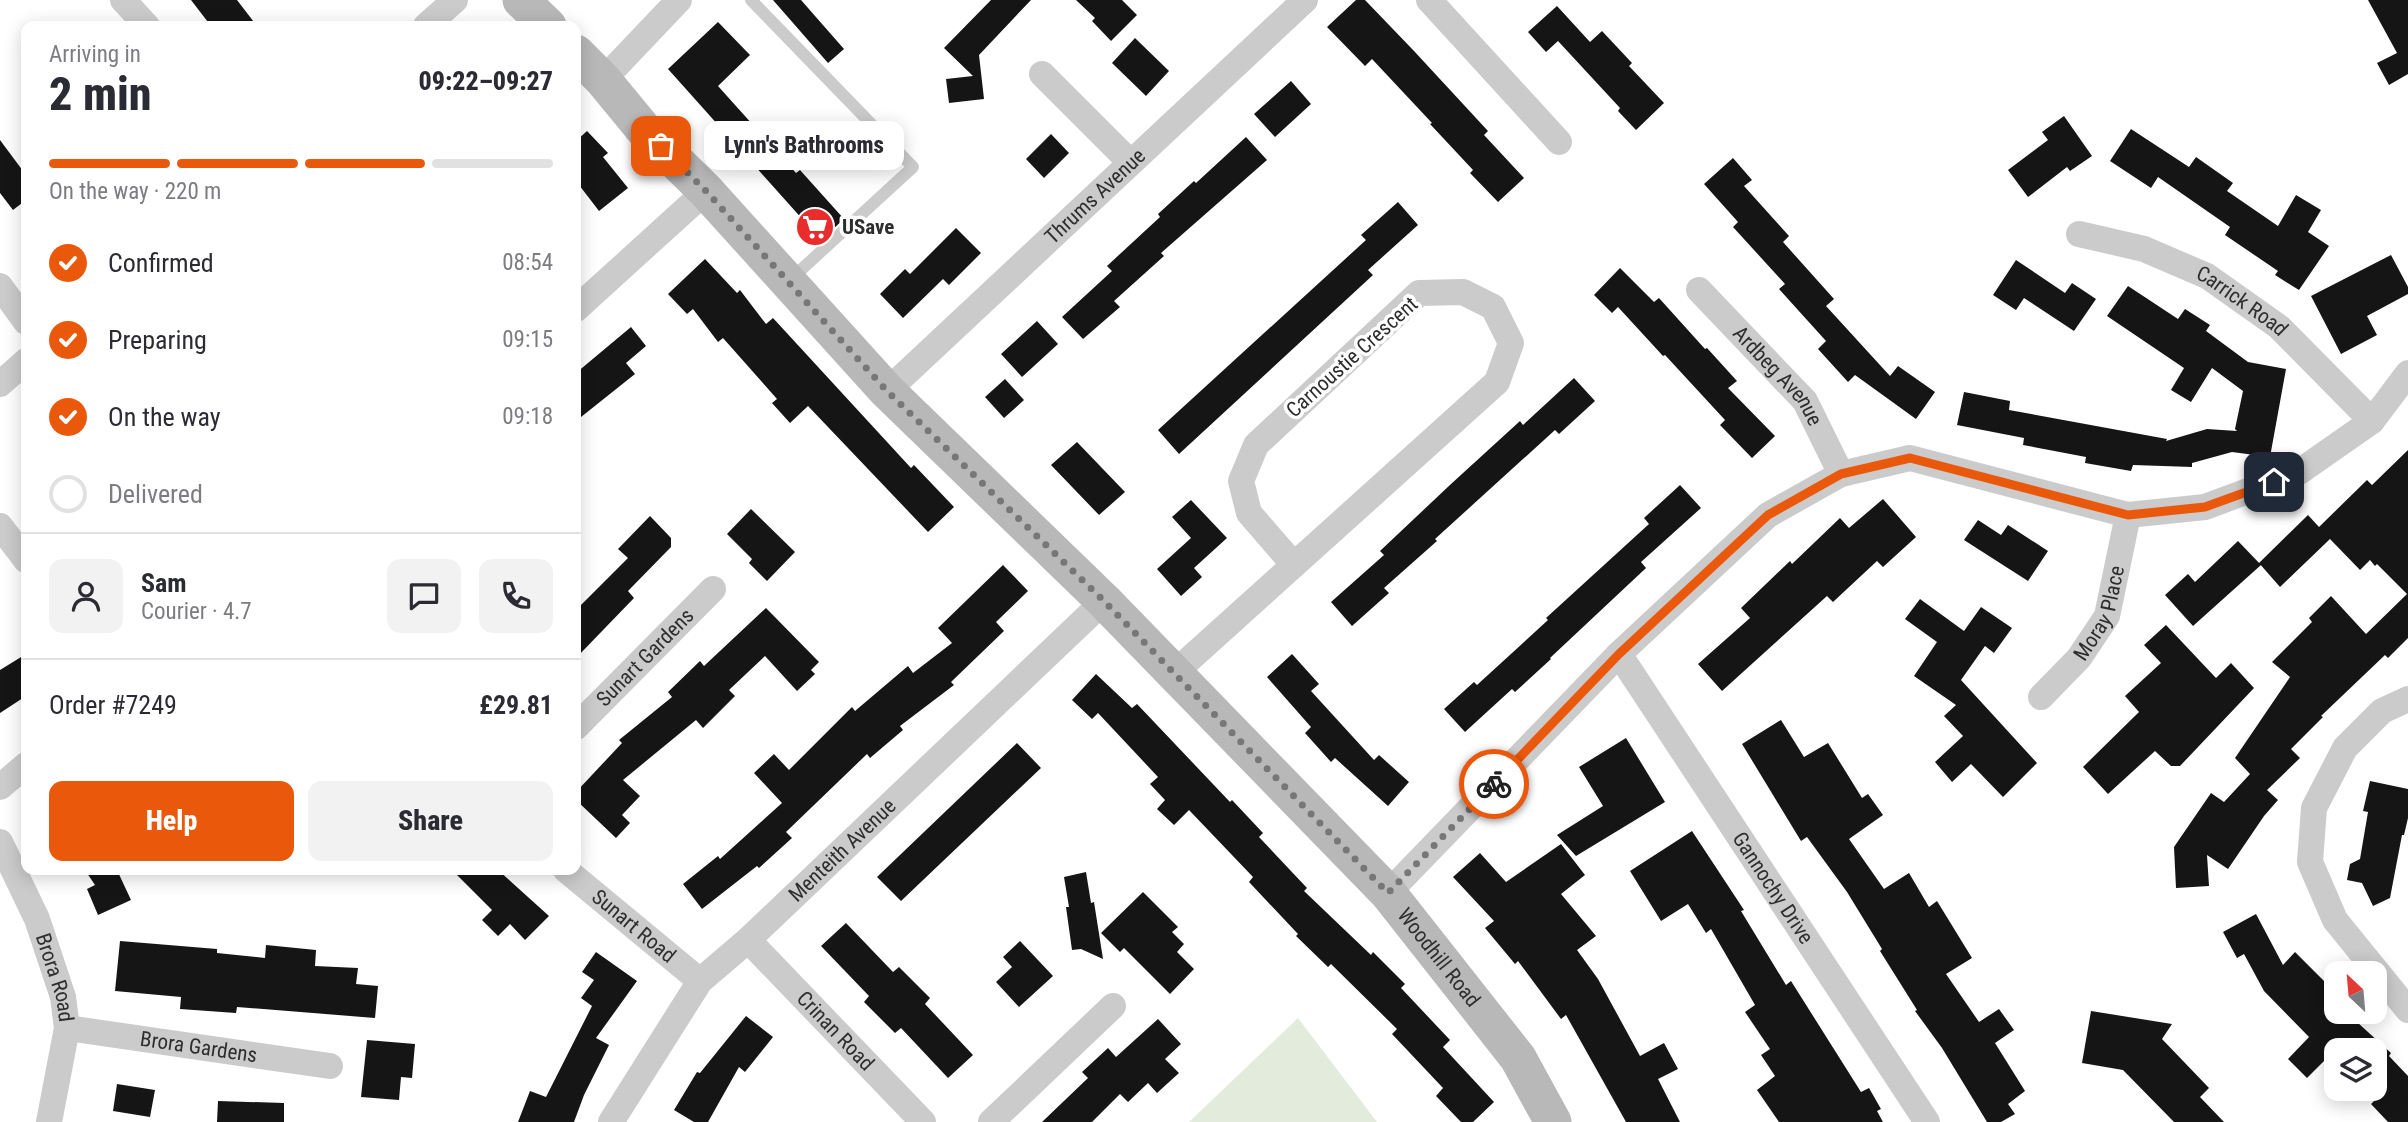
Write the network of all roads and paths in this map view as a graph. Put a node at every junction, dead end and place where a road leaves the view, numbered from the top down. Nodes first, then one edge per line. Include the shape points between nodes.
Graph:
1 (123, 0) edge
2 (455, 0) edge
3 (521, 0) edge
4 (679, 0) edge
5 (751, 0) edge
6 (1305, 0) edge
7 (1429, 0) edge
8 (142, 21) edge
9 (432, 21) edge
10 (543, 21) edge
11 (581, 58) edge
12 (1042, 74) dead end
13 (603, 79) junction
14 (1559, 142) dead end
15 (1130, 162) junction
16 (706, 191) junction
17 (2079, 234) dead end
18 (788, 282) junction
19 (0, 286) edge
20 (1699, 290) dead end
21 (581, 304) edge
22 (21, 314) edge
23 (21, 365) edge
24 (2408, 373) edge
25 (0, 384) edge
26 (887, 391) junction
27 (2372, 421) junction
28 (1841, 474) junction
29 (2128, 515) junction
30 (0, 526) edge
31 (21, 553) edge
32 (1294, 565) junction
33 (713, 589) dead end
34 (1104, 601) junction
35 (1619, 654) junction
36 (1173, 674) junction
37 (2041, 697) dead end
38 (2408, 699) edge
39 (581, 722) edge
40 (21, 769) edge
41 (0, 787) edge
42 (0, 842) edge
43 (572, 875) edge
44 (1388, 893) junction
45 (748, 940) junction
46 (700, 981) junction
47 (1113, 1006) dead end
48 (2408, 1010) edge
49 (67, 1028) junction
50 (330, 1066) dead end
51 (49, 1122) edge
52 (611, 1122) edge
53 (923, 1122) edge
54 (992, 1122) edge
55 (1553, 1122) edge
56 (1927, 1122) edge

1 - 8 street
2 - 9 street
3 - 10 street
4 - 13 street
5 - 18 lane via 913,167
6 - 15 street, Thrums Avenue
7 - 14 street
11 - 13 street, Woodhill Road
12 - 15 street
13 - 16 street, Woodhill Road via 645,131
15 - 26 street, Thrums Avenue
16 - 18 street, Woodhill Road
16 - 21 street
17 - 27 street, Carrick Road via 2144,249 2207,276 2279,327
18 - 26 street, Woodhill Road
19 - 22 street
20 - 28 street, Ardbeg Avenue via 1805,401
23 - 25 street
24 - 27 street
26 - 34 street, Woodhill Road
27 - 29 street via 2299,472 2205,507
28 - 29 street via 1910,458
28 - 35 street via 1768,515
29 - 37 street, Moray Place via 2107,616 2079,658
30 - 31 street
32 - 32 street, Carnoustie Crescent via 1497,382 1511,343 1493,307 1464,292 1419,293 1256,445 1241,481 1249,513
32 - 36 street, Carnoustie Crescent
33 - 39 street, Sunart Gardens
34 - 36 street, Woodhill Road
34 - 45 street, Menteith Avenue
35 - 44 street
35 - 56 street, Gannochy Drive
36 - 44 street, Woodhill Road
38 - 48 street via 2382,710 2345,748 2314,807 2310,862 2335,920
40 - 41 street
42 - 49 street, Brora Road via 37,919 63,997
43 - 46 street, Sunart Road
44 - 55 street, Woodhill Road via 1518,1058
45 - 46 street, Menteith Avenue
45 - 53 street, Crinan Road
46 - 52 street, Menteith Avenue
47 - 54 street
49 - 50 street, Brora Gardens
49 - 51 street, Brora Road

